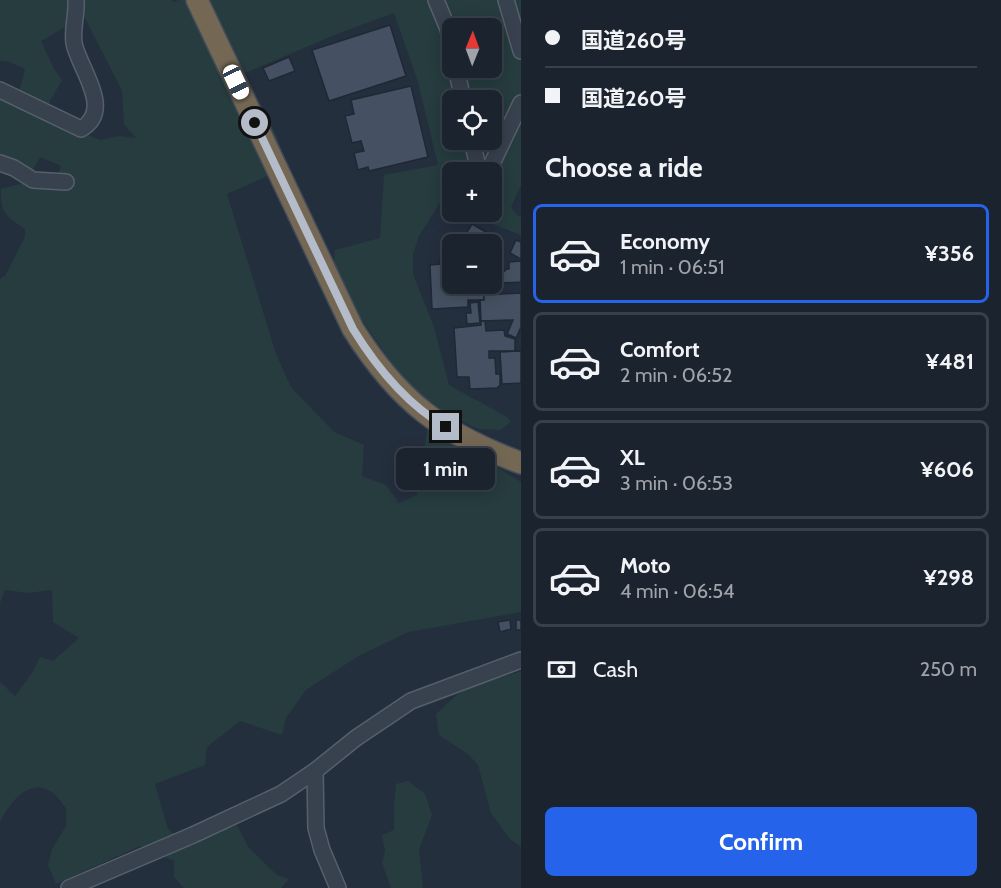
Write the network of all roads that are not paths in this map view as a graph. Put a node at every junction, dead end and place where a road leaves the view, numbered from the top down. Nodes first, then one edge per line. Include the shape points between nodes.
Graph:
1 (76, 0) edge
2 (197, 0) edge
3 (436, 0) edge
4 (506, 0) edge
5 (443, 18) edge
6 (521, 51) edge
7 (0, 90) edge
8 (521, 103) edge
9 (493, 162) edge
10 (0, 163) edge
11 (66, 182) dead end
12 (521, 463) edge
13 (521, 660) edge
14 (315, 771) junction
15 (69, 888) edge
16 (338, 888) edge

1 - 7 street via 75,46 94,99 92,117 86,126 81,129
2 - 12 highway via 353,329 371,358 401,393 431,418 475,445
3 - 5 street
4 - 6 street
8 - 9 street
10 - 11 street via 33,180
13 - 14 street via 411,702
14 - 15 street via 255,807
14 - 16 street via 316,828

